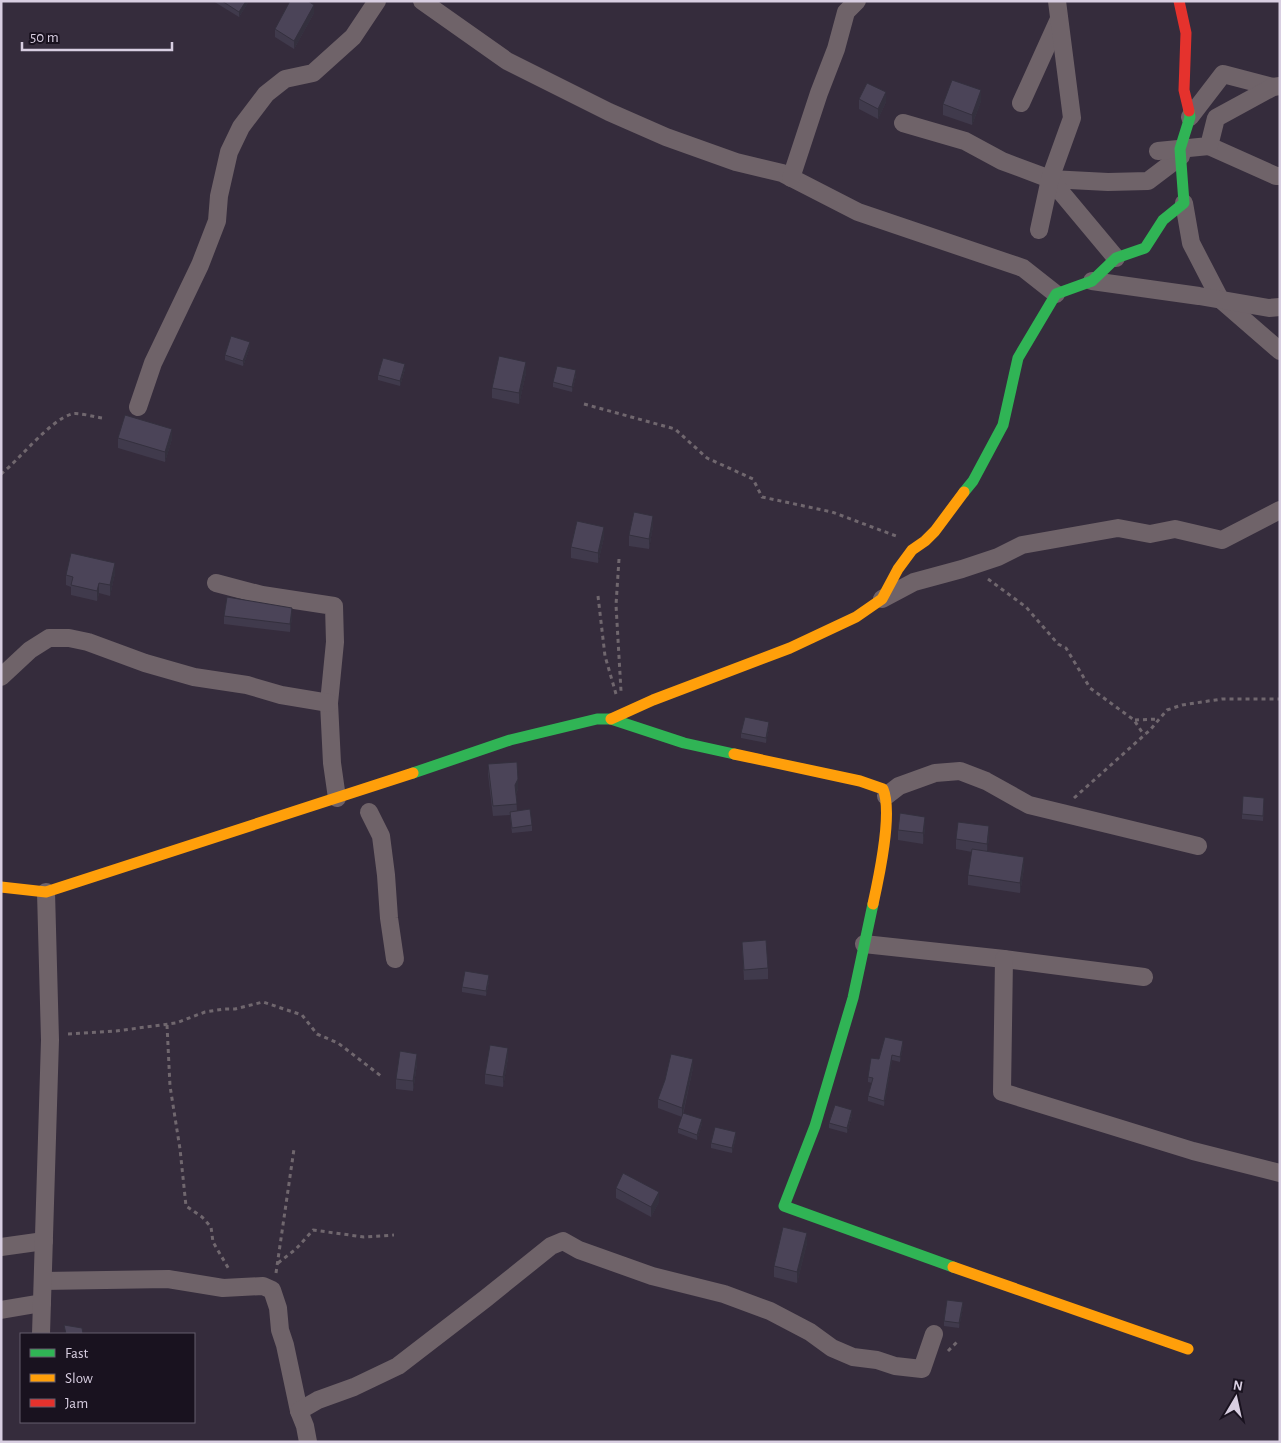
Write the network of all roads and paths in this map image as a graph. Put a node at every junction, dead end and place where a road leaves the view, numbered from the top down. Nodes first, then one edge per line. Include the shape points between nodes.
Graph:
1 (377, 1) edge
2 (422, 1) edge
3 (857, 1) edge
4 (1058, 1) edge
5 (1179, 1) edge
6 (1059, 20) junction
7 (1276, 87) edge
8 (1021, 103) dead end
9 (1190, 116) junction
10 (903, 123) dead end
11 (1209, 146) junction
12 (1158, 151) dead end
13 (1180, 153) junction
14 (1280, 176) edge
15 (791, 178) junction
16 (1050, 179) junction
17 (1184, 203) junction
18 (1039, 230) dead end
19 (1116, 258) junction
20 (1092, 281) junction
21 (1056, 294) junction
22 (1220, 299) junction
23 (1280, 307) edge
24 (1280, 351) edge
25 (584, 404) dead end
26 (138, 406) dead end
27 (102, 418) dead end
28 (1, 474) edge
29 (1280, 498) edge
30 (1280, 510) edge
31 (1260, 520) junction
32 (917, 547) junction
33 (619, 559) dead end
34 (975, 565) junction
35 (216, 584) dead end
36 (598, 596) dead end
37 (882, 598) junction
38 (1, 677) edge
39 (1280, 699) edge
40 (329, 703) junction
41 (622, 714) junction
42 (611, 719) junction
43 (1159, 719) junction
44 (1134, 720) junction
45 (1144, 735) junction
46 (365, 788) junction
47 (886, 796) junction
48 (339, 797) junction
49 (369, 812) junction
50 (1059, 812) junction
51 (1198, 846) dead end
52 (1, 887) edge
53 (46, 892) junction
54 (864, 944) junction
55 (395, 959) dead end
56 (1004, 959) junction
57 (1144, 978) dead end
58 (167, 1025) junction
59 (50, 1035) junction
60 (381, 1076) dead end
61 (294, 1149) dead end
62 (1280, 1173) edge
63 (394, 1236) dead end
64 (44, 1242) junction
65 (1, 1247) edge
66 (278, 1263) junction
67 (43, 1281) junction
68 (239, 1287) junction
69 (272, 1290) junction
70 (42, 1303) junction
71 (1, 1310) edge
72 (41, 1333) edge
73 (934, 1334) dead end
74 (1188, 1349) dead end
75 (299, 1411) junction
76 (308, 1442) edge

1 - 26 street via 353,37 313,73 285,79 266,94 241,127 229,152 217,221 200,265 153,363
2 - 15 street via 507,61 609,112 666,137
3 - 15 street via 846,12
4 - 6 street
5 - 9 street via 1186,33 1184,90
6 - 8 street
6 - 16 street via 1072,118
7 - 9 street via 1223,74
7 - 11 street via 1216,118
9 - 13 street
10 - 16 street via 965,141 1002,161
11 - 13 street
11 - 14 street
12 - 13 street
13 - 16 street via 1148,181
13 - 17 street
15 - 21 street via 858,212 1023,268
16 - 18 street
16 - 19 street
17 - 19 street via 1163,220 1145,248
17 - 22 street via 1191,243
19 - 20 street
20 - 21 street
20 - 22 street
21 - 32 street via 1018,358 1003,426 973,481 935,532
22 - 23 street
22 - 24 street
25 - 32 path via 675,429 707,458 753,479 762,497 832,512 885,531
27 - 28 path via 74,413 63,418
29 - 31 street
30 - 31 street
31 - 34 street via 1222,540 1175,529 1150,534 1118,528 1088,532 1022,545
32 - 37 street via 898,569
33 - 41 path via 616,604
34 - 37 street via 914,582
34 - 44 path via 988,580 1026,607 1058,644 1066,648 1090,688
35 - 40 street via 334,606 335,642
36 - 41 path via 605,656
37 - 41 street via 856,617 790,648
38 - 40 street via 30,650 49,638 69,638 194,677
39 - 43 path via 1222,699 1182,705 1167,710
40 - 48 street via 332,762
41 - 42 street
42 - 46 street via 597,719 510,740
42 - 47 street via 684,743 860,782 883,789
43 - 44 path
43 - 45 path
44 - 45 path
45 - 50 path
46 - 48 street
46 - 49 street
47 - 50 street via 908,782 960,771 986,780 1029,805
47 - 54 street via 882,861
48 - 49 street
48 - 53 street
49 - 55 street via 381,836
50 - 51 street
52 - 53 street
53 - 59 street
54 - 56 street
54 - 74 street via 815,1126 784,1206
56 - 57 street
56 - 62 street via 1002,1092 1193,1151
58 - 59 path
58 - 60 path via 205,1012 263,1002 302,1015 317,1034 338,1043
58 - 68 path via 170,1086 186,1206 211,1226 213,1242
59 - 64 street
61 - 66 path
63 - 66 path via 364,1237 313,1230
64 - 65 street
64 - 67 street
66 - 69 path
67 - 68 street via 168,1279 223,1288
67 - 70 street
68 - 69 street via 264,1286
69 - 75 street
70 - 71 street
70 - 72 street
73 - 75 street via 922,1369 853,1358 770,1311 724,1294 652,1276 578,1250 563,1241 551,1246 398,1366
75 - 76 street

